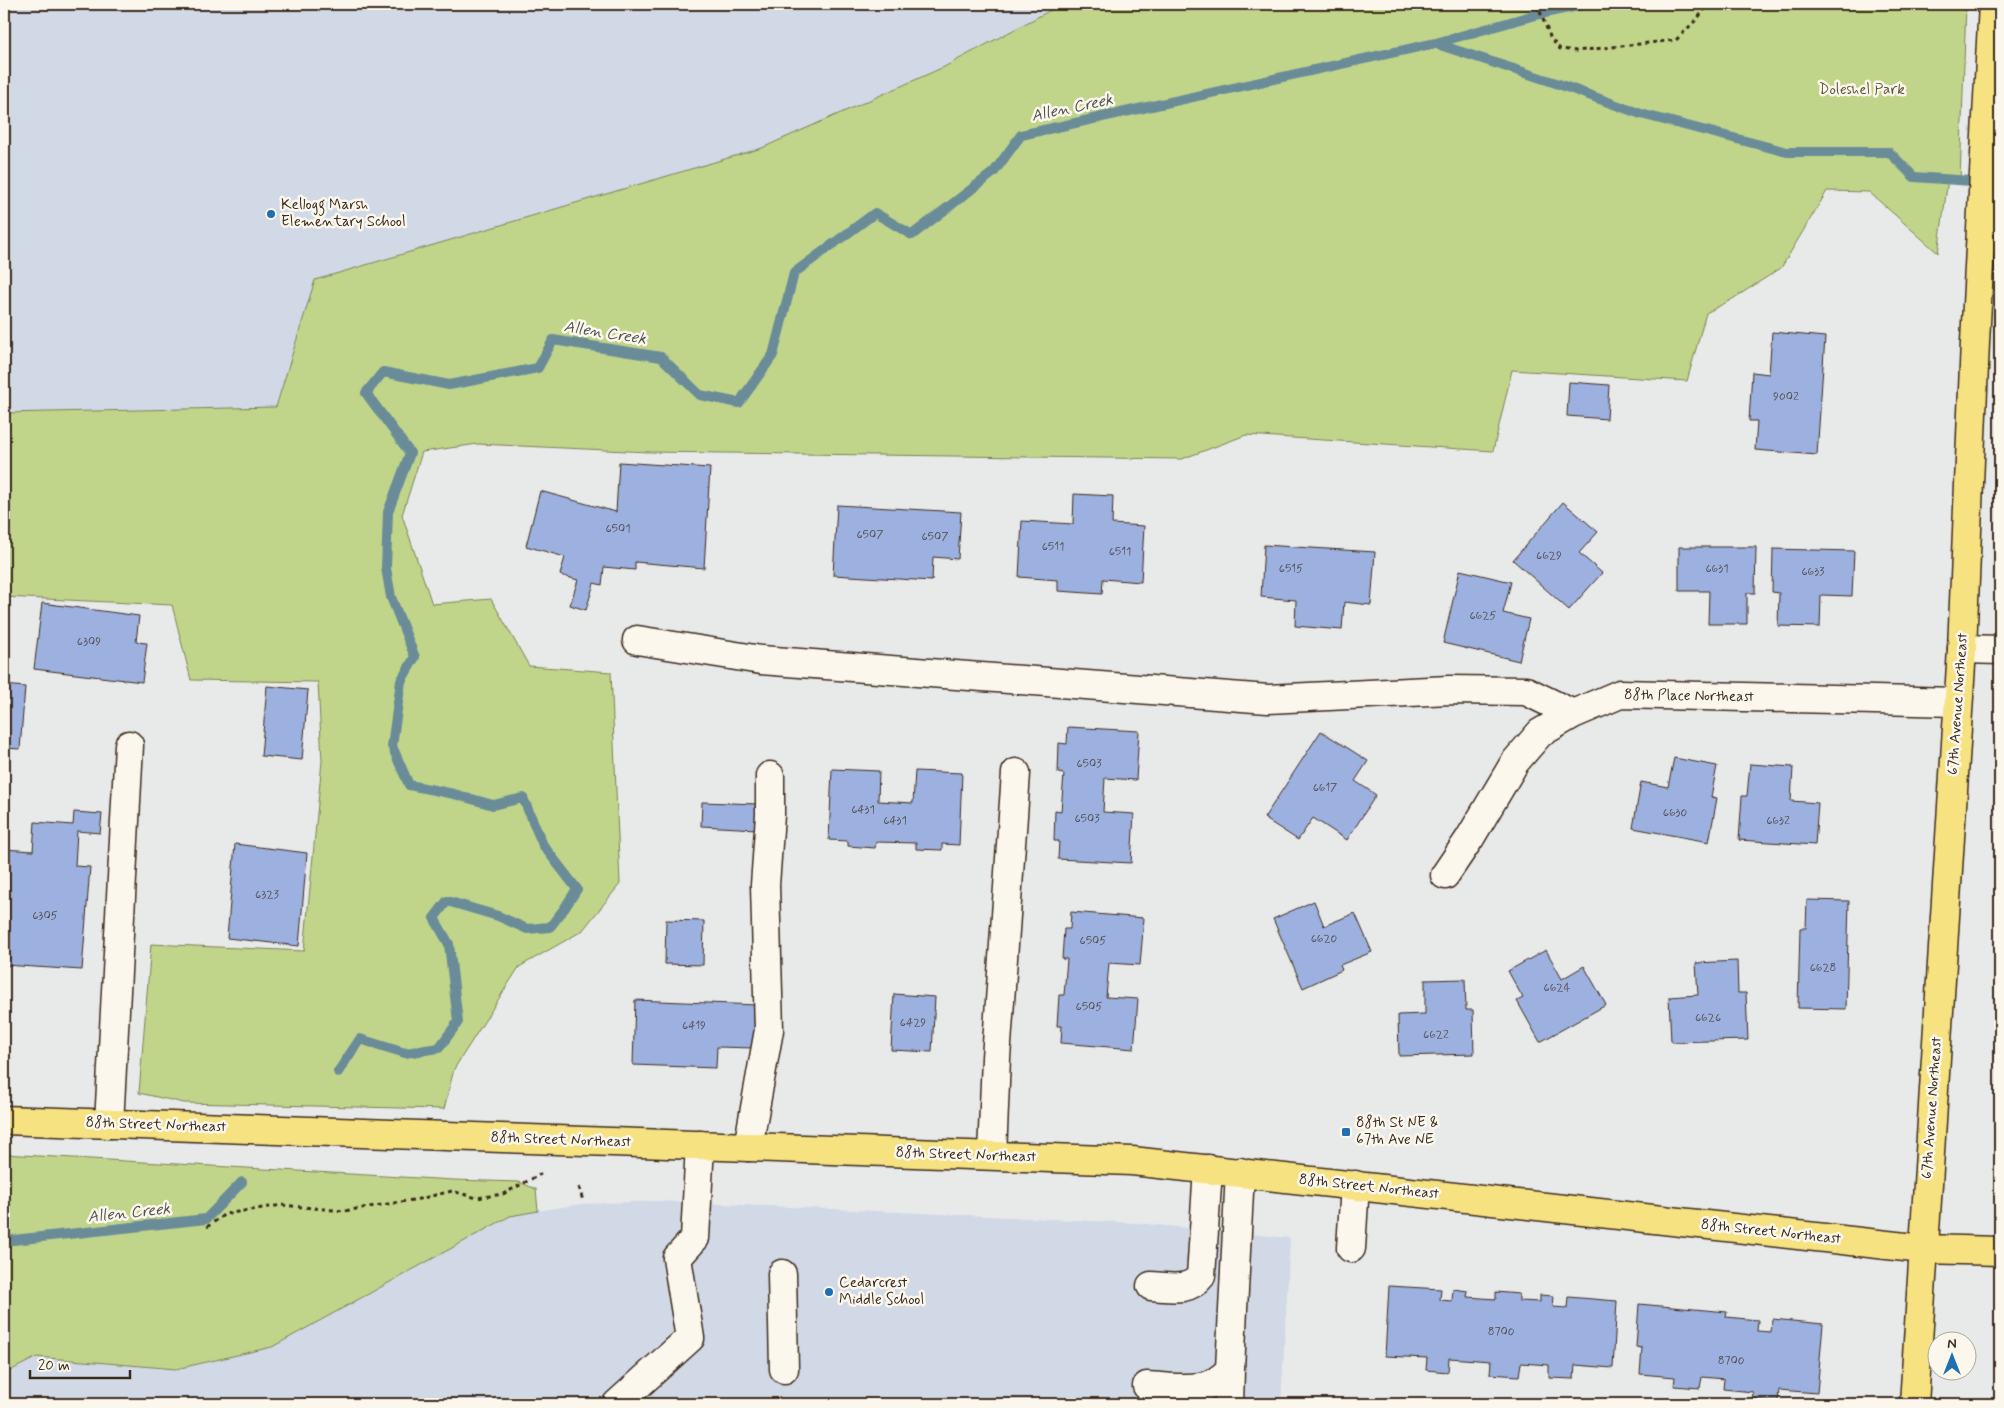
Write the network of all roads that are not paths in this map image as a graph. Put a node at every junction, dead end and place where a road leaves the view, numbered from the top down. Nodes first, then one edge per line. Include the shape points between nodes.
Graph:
1 (1993, 4) edge
2 (637, 640) dead end
3 (1962, 649) junction
4 (2000, 650) edge
5 (1958, 702) junction
6 (1574, 714) junction
7 (129, 745) dead end
8 (1016, 772) dead end
9 (770, 776) dead end
10 (1445, 875) dead end
11 (4, 1120) edge
12 (109, 1124) junction
13 (700, 1146) junction
14 (748, 1147) junction
15 (992, 1156) junction
16 (1208, 1169) junction
17 (1240, 1172) junction
18 (1355, 1185) junction
19 (1352, 1248) dead end
20 (1923, 1249) junction
21 (2000, 1251) edge
22 (782, 1274) dead end
23 (1152, 1286) dead end
24 (784, 1369) dead end
25 (1230, 1369) junction
26 (1147, 1386) dead end
27 (617, 1404) edge
28 (1229, 1404) edge
29 (1914, 1404) edge

1 - 3 main road, 67th Avenue Northeast
2 - 6 street via 761,660 1268,699 1449,690 1526,691
3 - 4 street
3 - 5 main road, 67th Avenue Northeast
5 - 6 street, 88th Place Northeast via 1620,694
5 - 20 main road, 67th Avenue Northeast
6 - 10 street, 88th Place Northeast via 1540,732 1515,762
7 - 12 street
8 - 15 street
9 - 14 street via 765,885 769,1030
11 - 12 main road, 88th Street Northeast
12 - 13 main road, 88th Street Northeast
13 - 14 main road, 88th Street Northeast
13 - 27 street via 695,1238 677,1258 690,1338
14 - 15 main road, 88th Street Northeast
15 - 16 main road, 88th Street Northeast via 1132,1161
16 - 17 main road, 88th Street Northeast
16 - 23 street via 1201,1276 1195,1284 1185,1287
17 - 18 main road, 88th Street Northeast
17 - 25 street
18 - 19 street
18 - 20 main road, 88th Street Northeast
20 - 21 main road, 88th Street Northeast
20 - 29 main road, 67th Avenue Northeast
22 - 24 street
25 - 26 street via 1219,1381 1205,1387
25 - 28 street

